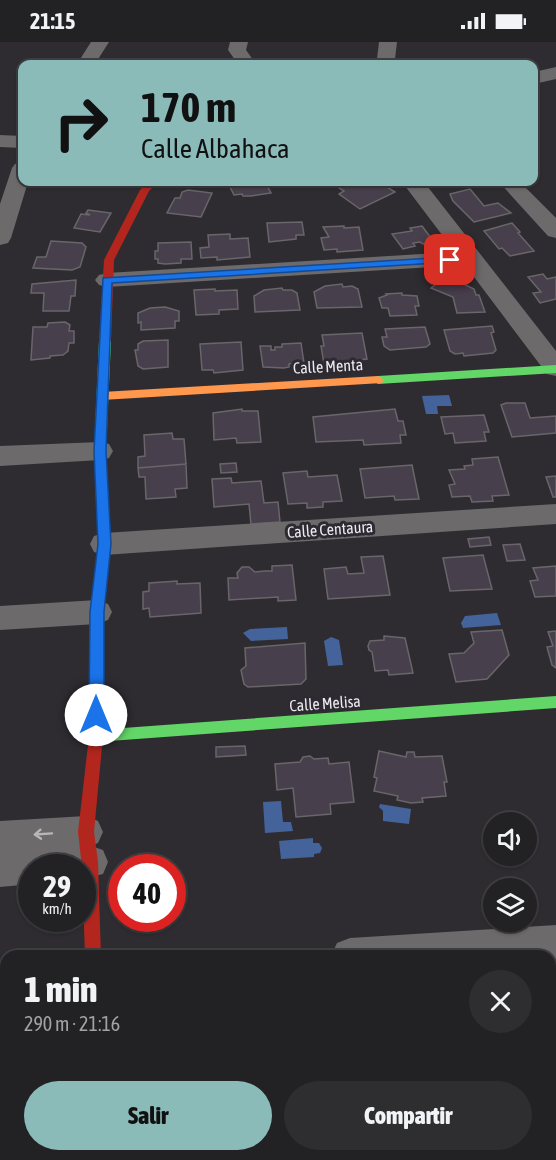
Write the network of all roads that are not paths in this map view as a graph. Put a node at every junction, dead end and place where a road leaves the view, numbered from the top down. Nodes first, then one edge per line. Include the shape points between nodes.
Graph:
1 (100, 42) edge
2 (239, 42) edge
3 (388, 42) edge
4 (89, 60) edge
5 (244, 60) edge
6 (387, 60) edge
7 (556, 73) edge
8 (538, 77) edge
9 (0, 141) edge
10 (18, 142) edge
11 (18, 181) edge
12 (149, 186) edge
13 (416, 186) edge
14 (513, 186) edge
15 (556, 231) edge
16 (0, 238) edge
17 (472, 258) junction
18 (107, 280) junction
19 (556, 368) edge
20 (102, 396) junction
21 (100, 451) junction
22 (0, 456) edge
23 (556, 514) edge
24 (104, 544) junction
25 (97, 612) junction
26 (0, 618) edge
27 (556, 702) edge
28 (96, 736) junction
29 (0, 837) edge
30 (88, 847) junction
31 (0, 870) edge
32 (556, 943) edge
33 (93, 950) edge
34 (445, 950) edge

1 - 4 street
2 - 5 street via 237,50
3 - 6 street
7 - 8 street
9 - 10 street
11 - 16 street
12 - 18 street via 109,260
13 - 17 street
14 - 15 street
17 - 18 street
17 - 19 street
18 - 20 street
19 - 20 street, Calle Menta
20 - 21 street
21 - 22 street
21 - 24 street
23 - 24 street, Calle Centaura
24 - 25 street
25 - 26 street
25 - 28 street
27 - 28 street, Calle Melisa
28 - 30 street
30 -> 29 street
30 - 31 street
30 - 33 street
32 - 34 street

